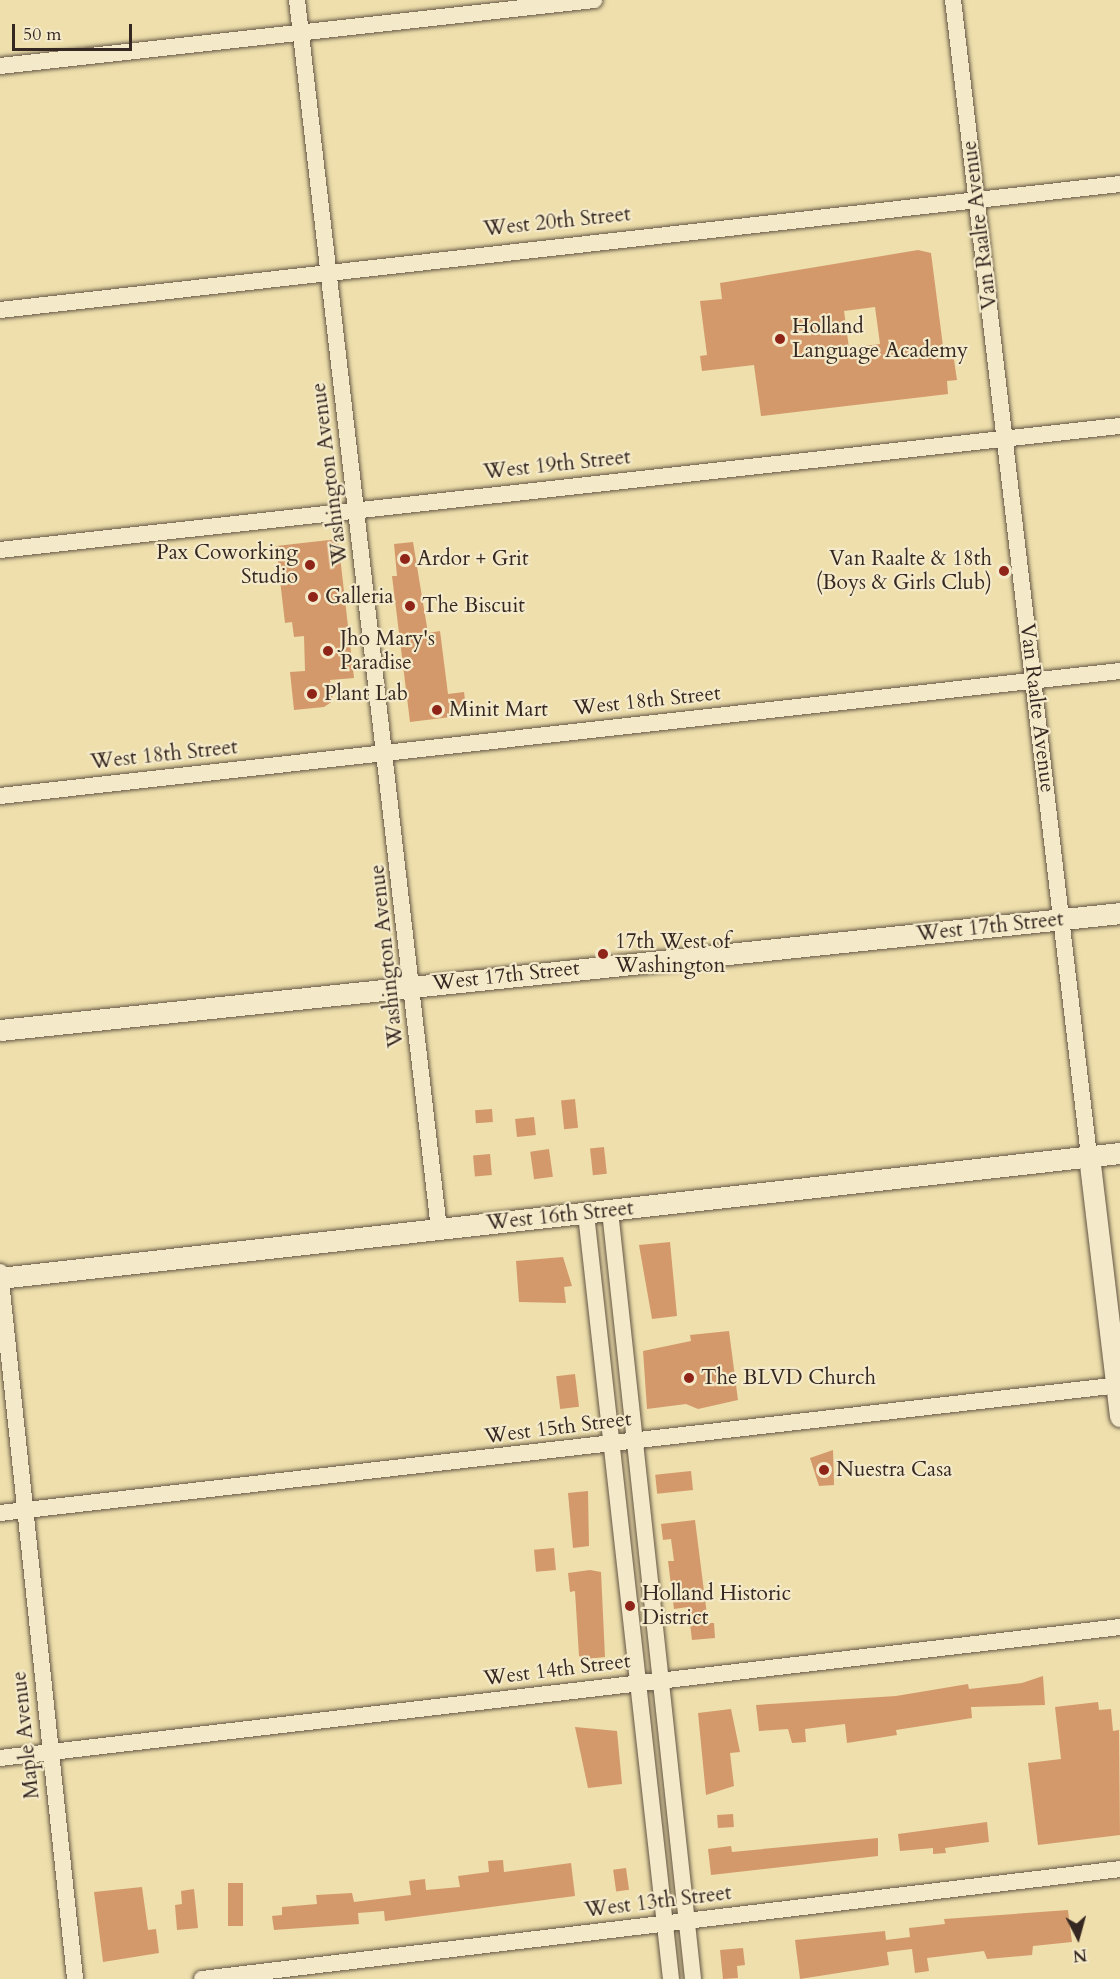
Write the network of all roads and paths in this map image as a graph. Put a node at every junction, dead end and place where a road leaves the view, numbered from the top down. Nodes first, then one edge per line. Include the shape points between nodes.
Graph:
1 (297, 0) edge
2 (594, 0) edge
3 (953, 0) edge
4 (300, 31) junction
5 (0, 66) edge
6 (1120, 184) edge
7 (977, 199) junction
8 (328, 270) junction
9 (0, 310) edge
10 (1120, 426) edge
11 (1006, 439) junction
12 (358, 510) junction
13 (0, 550) edge
14 (1120, 671) edge
15 (1032, 681) junction
16 (386, 753) junction
17 (0, 796) edge
18 (1120, 913) edge
19 (1062, 920) junction
20 (413, 986) junction
21 (0, 1030) edge
22 (1120, 1153) edge
23 (1089, 1156) junction
24 (610, 1211) junction
25 (586, 1214) junction
26 (439, 1229) junction
27 (0, 1272) edge
28 (0, 1278) edge
29 (1118, 1385) edge
30 (1120, 1416) edge
31 (634, 1441) junction
32 (612, 1444) junction
33 (24, 1510) junction
34 (0, 1513) edge
35 (1120, 1627) edge
36 (661, 1680) junction
37 (638, 1683) junction
38 (50, 1752) junction
39 (0, 1758) edge
40 (1120, 1869) edge
41 (687, 1922) junction
42 (665, 1924) junction
43 (75, 1979) edge
44 (202, 1979) edge
45 (671, 1979) edge
46 (693, 1979) edge

1 - 4 street, Washington Avenue
2 - 4 street
3 - 7 street, Van Raalte Avenue
4 - 5 street
4 - 8 street, Washington Avenue
6 - 7 street, West 20th Street
7 - 8 street, West 20th Street
7 - 11 street, Van Raalte Avenue
8 - 9 street, West 20th Street
8 - 12 street, Washington Avenue
10 - 11 street, West 19th Street
11 - 12 street, West 19th Street
11 - 15 street, Van Raalte Avenue
12 - 13 street, West 19th Street
12 - 16 street, Washington Avenue
14 - 15 street, West 18th Street
15 - 16 street, West 18th Street
15 - 19 street, Van Raalte Avenue
16 - 17 street, West 18th Street
16 - 20 street, Washington Avenue
18 - 19 street, West 17th Street
19 - 20 street, West 17th Street
19 - 23 street, Van Raalte Avenue
20 - 21 street, West 17th Street
20 - 26 street, Washington Avenue
22 - 23 street, West 16th Street
23 - 24 street, West 16th Street
23 - 29 street, Van Raalte Avenue
24 - 25 street, West 16th Street
24 - 31 street
25 - 26 street, West 16th Street
25 - 32 street
26 - 28 street, West 16th Street
27 - 28 street, Maple Avenue
28 - 33 street, Maple Avenue
29 - 30 street, Van Raalte Avenue
29 - 31 street, West 15th Street
31 - 32 street, West 15th Street
31 - 36 street
32 - 33 street, West 15th Street
32 - 37 street
33 - 34 street, West 15th Street
33 - 38 street, Maple Avenue
35 - 36 street, West 14th Street
36 - 37 street, West 14th Street
36 - 41 street
37 - 38 street, West 14th Street
37 - 42 street
38 - 39 street, West 14th Street
38 - 43 street, Maple Avenue
40 - 41 street, West 13th Street
41 - 42 street, West 13th Street
41 - 46 street
42 - 44 street, West 13th Street
42 - 45 street

